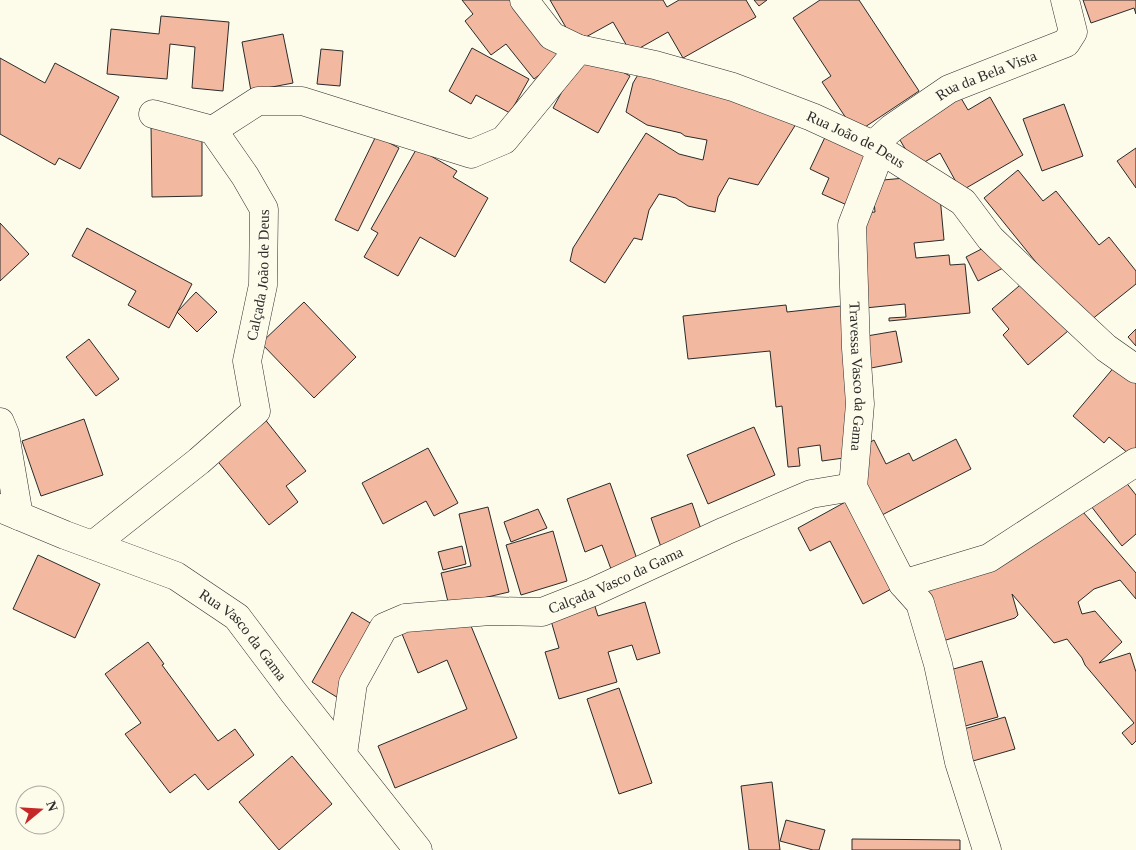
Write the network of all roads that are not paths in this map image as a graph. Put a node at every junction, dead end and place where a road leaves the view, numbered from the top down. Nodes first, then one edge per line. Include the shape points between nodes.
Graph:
1 (524, 0) edge
2 (1065, 0) edge
3 (579, 49) junction
4 (153, 114) dead end
5 (213, 130) junction
6 (877, 148) junction
7 (1136, 369) edge
8 (0, 422) edge
9 (1136, 462) edge
10 (853, 487) junction
11 (10, 512) edge
12 (93, 545) junction
13 (903, 584) junction
14 (342, 754) junction
15 (418, 850) edge
16 (987, 850) edge

1 - 3 street, Rua João de Deus via 552,36
2 - 6 street, Rua da Bela Vista via 1074,32 1066,43 949,89 892,128
3 - 5 street via 504,140 471,154 302,101 258,101
3 - 6 street, Rua João de Deus via 655,65 733,87 812,117
4 - 5 street
5 - 12 street, Calçada João de Deus via 264,209 263,285 247,361 256,411
6 - 7 street, Rua João de Deus via 963,202 990,238 1106,348
6 - 10 street, Travessa Vasco da Gama via 852,225 860,404
8 - 11 street via 4,434
9 - 13 street via 989,558
10 - 13 street
10 - 14 street, Calçada Vasco da Gama via 810,494 542,612 490,611 406,618 384,627 353,683
11 - 12 street, Rua Vasco da Gama
12 - 14 street, Rua Vasco da Gama via 176,576 237,617
13 - 16 street via 920,603 938,664 959,762
14 - 15 street, Rua Vasco da Gama

